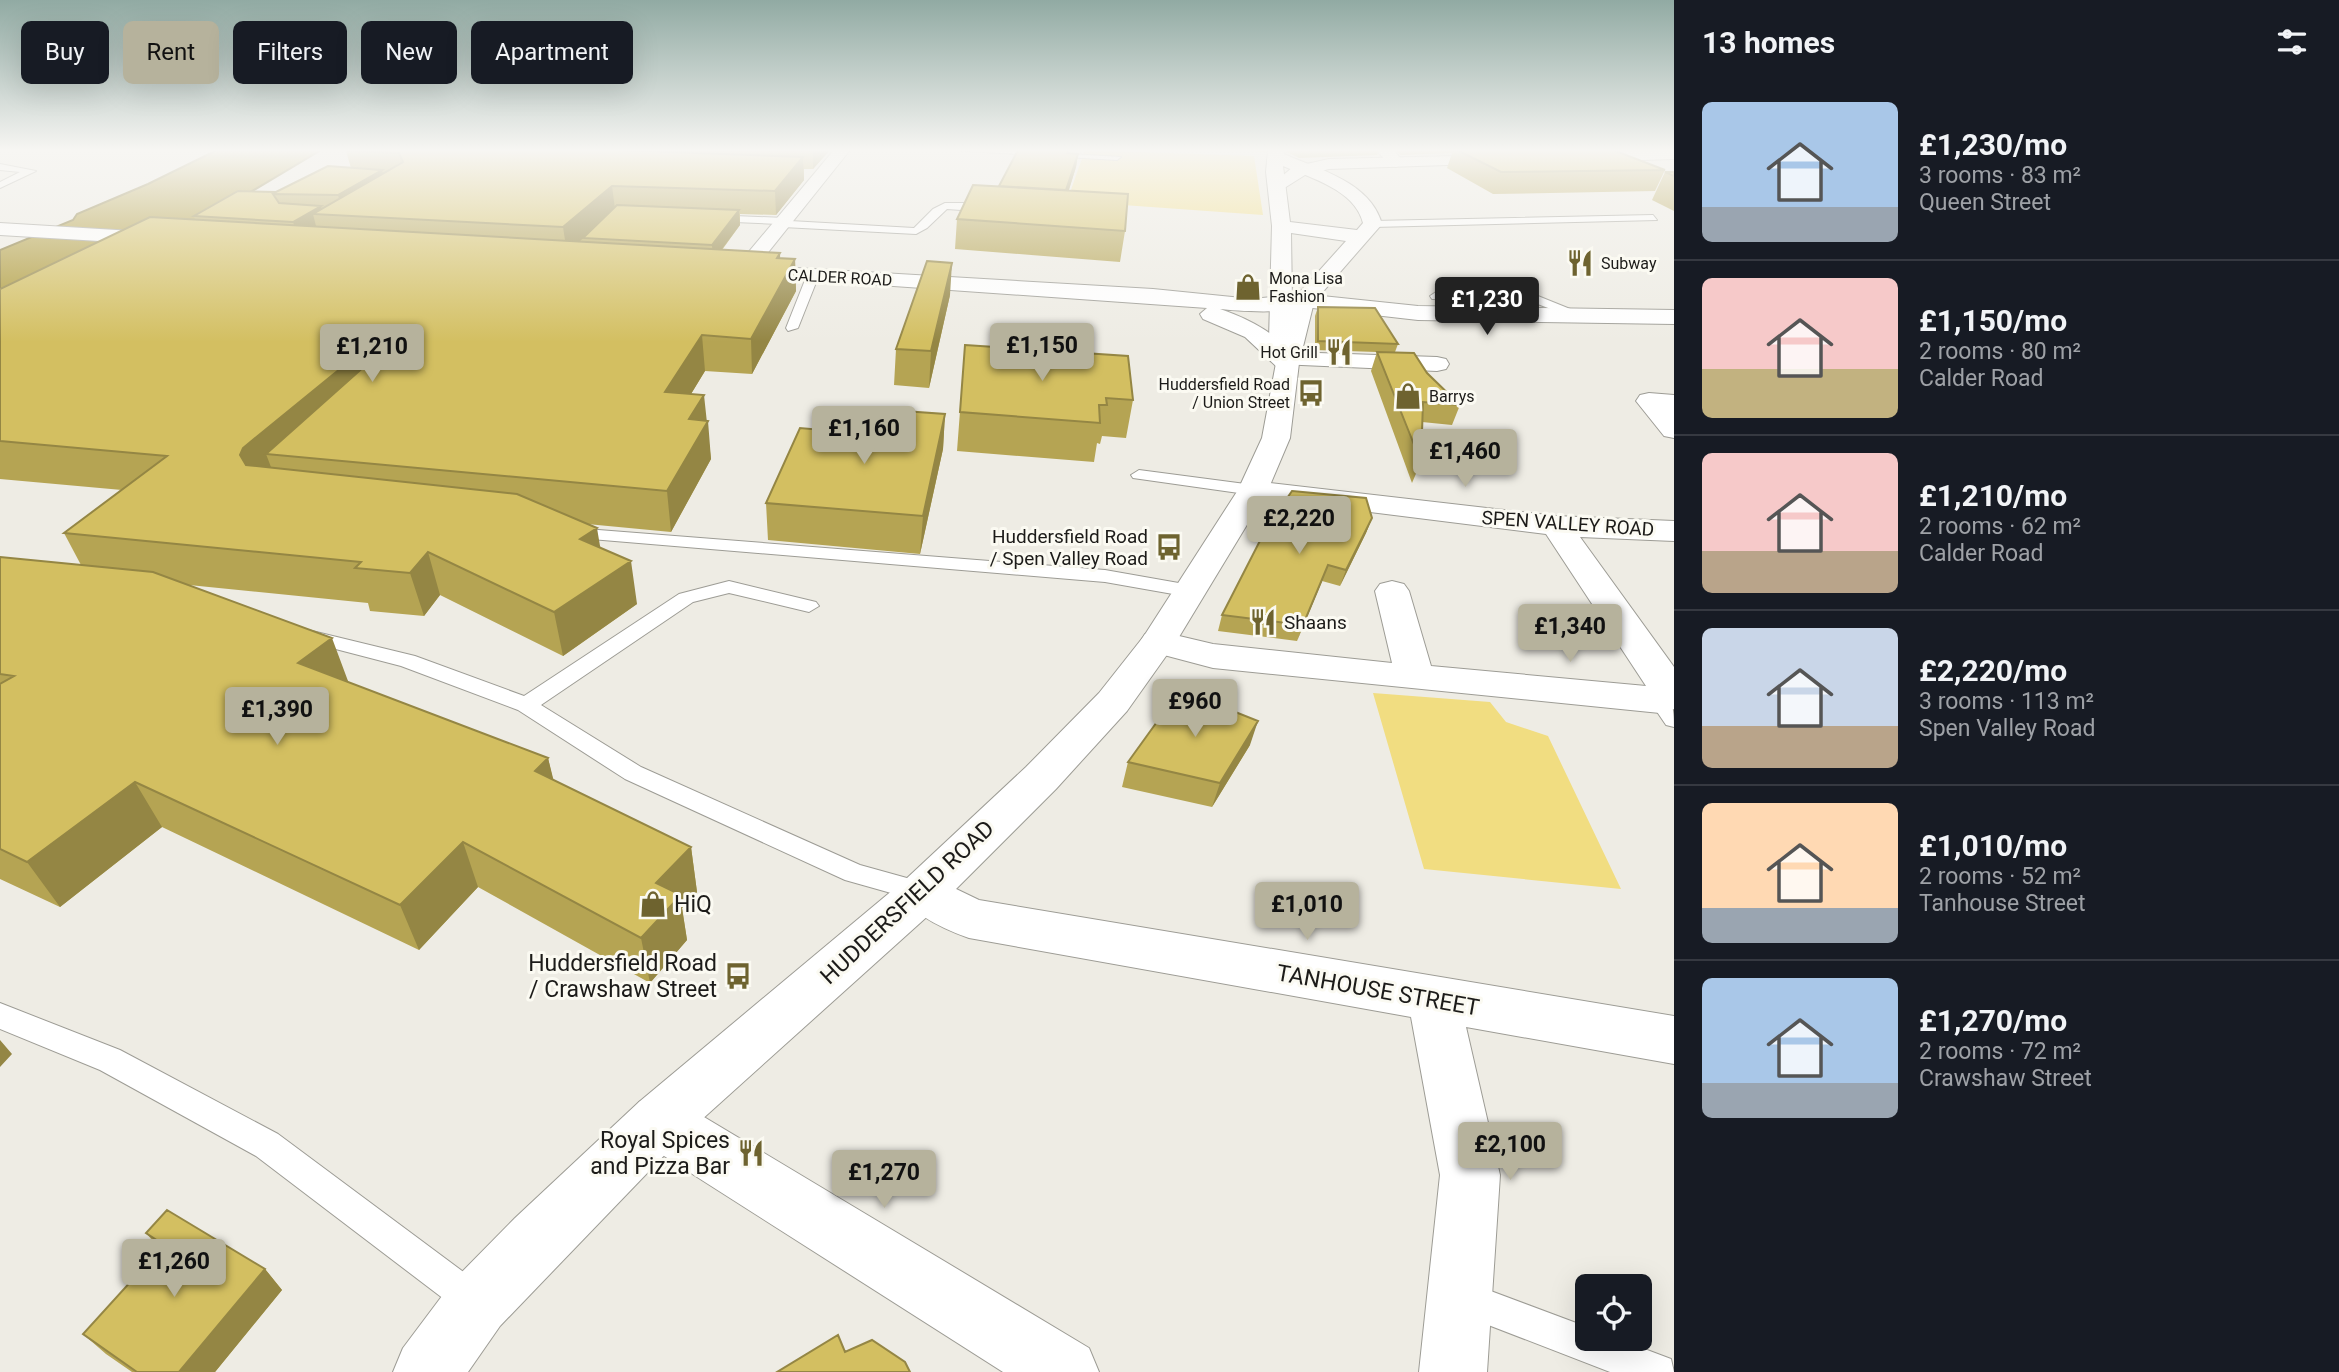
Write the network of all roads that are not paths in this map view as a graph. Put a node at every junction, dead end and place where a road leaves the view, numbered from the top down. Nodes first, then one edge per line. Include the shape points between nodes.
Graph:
1 (789, 214) edge
2 (935, 214) edge
3 (1283, 214) edge
4 (1361, 214) edge
5 (704, 218) edge
6 (1367, 218) junction
7 (1653, 218) dead end
8 (784, 223) junction
9 (1281, 226) junction
10 (0, 229) edge
11 (180, 240) edge
12 (1299, 251) junction
13 (1343, 253) junction
14 (716, 270) edge
15 (743, 271) junction
16 (813, 275) junction
17 (1153, 296) junction
18 (1436, 296) dead end
19 (1303, 301) junction
20 (1279, 303) junction
21 (1584, 317) junction
22 (1674, 317) edge
23 (792, 328) dead end
24 (1287, 361) junction
25 (1437, 364) dead end
26 (1674, 403) edge
27 (1674, 430) edge
28 (1139, 475) dead end
29 (1253, 490) junction
30 (1556, 526) junction
31 (560, 531) edge
32 (1674, 531) edge
33 (1190, 591) junction
34 (1392, 591) dead end
35 (809, 606) dead end
36 (286, 631) edge
37 (1158, 642) junction
38 (1415, 677) junction
39 (526, 705) junction
40 (1667, 710) edge
41 (923, 892) junction
42 (1434, 1000) junction
43 (0, 1016) edge
44 (1674, 1040) edge
45 (659, 1121) junction
46 (1459, 1297) junction
47 (477, 1303) junction
48 (426, 1372) edge
49 (1065, 1372) edge
50 (1453, 1372) edge
51 (1658, 1372) edge

1 - 8 main road
2 - 8 lane via 925,228 916,231
3 - 9 main road, HUDDERSFIELD ROAD
4 - 6 main road, HUDDERSFIELD ROAD
5 - 8 lane
6 - 7 lane
6 - 9 main road via 1332,235
6 - 13 main road, HUDDERSFIELD ROAD
8 - 15 main road
9 - 12 main road, HUDDERSFIELD ROAD
10 - 11 main road
12 - 13 main road
12 - 20 main road, HUDDERSFIELD ROAD
13 - 19 main road, HUDDERSFIELD ROAD
14 - 15 main road, CALDER ROAD
15 - 16 main road, CALDER ROAD
16 - 17 main road, CALDER ROAD
16 - 23 lane
17 - 20 main road, CALDER ROAD via 1252,306
17 - 24 main road via 1251,328
18 - 21 lane via 1528,296
19 - 20 main road, CALDER ROAD
19 - 21 main road, CALDER ROAD via 1418,313
19 - 24 main road, HUDDERSFIELD ROAD
20 - 24 main road, HUDDERSFIELD ROAD
21 - 22 main road, CALDER ROAD
24 - 25 main road
24 - 29 main road, HUDDERSFIELD ROAD via 1276,438
26 - 27 main road via 1649,401
28 - 29 lane
29 - 30 main road, SPEN VALLEY ROAD
29 - 33 main road, HUDDERSFIELD ROAD
30 - 32 main road, SPEN VALLEY ROAD
30 - 40 main road via 1665,682
31 - 33 lane via 1105,576
33 - 37 main road, HUDDERSFIELD ROAD
34 - 38 main road
35 - 39 lane via 729,587 686,598
36 - 39 lane via 408,661
37 - 38 main road via 1213,656
37 - 41 main road, HUDDERSFIELD ROAD via 1113,702
38 - 40 main road
39 - 41 lane via 633,773 855,873
41 - 42 main road, TANHOUSE STREET via 969,919
41 - 45 main road, HUDDERSFIELD ROAD
42 - 44 main road, TANHOUSE STREET
42 - 46 main road via 1470,1175
43 - 47 lane via 110,1060 267,1145
45 - 47 main road, HUDDERSFIELD ROAD
45 - 49 main road
46 - 50 main road
46 - 51 lane
47 - 48 main road, HUDDERSFIELD ROAD

